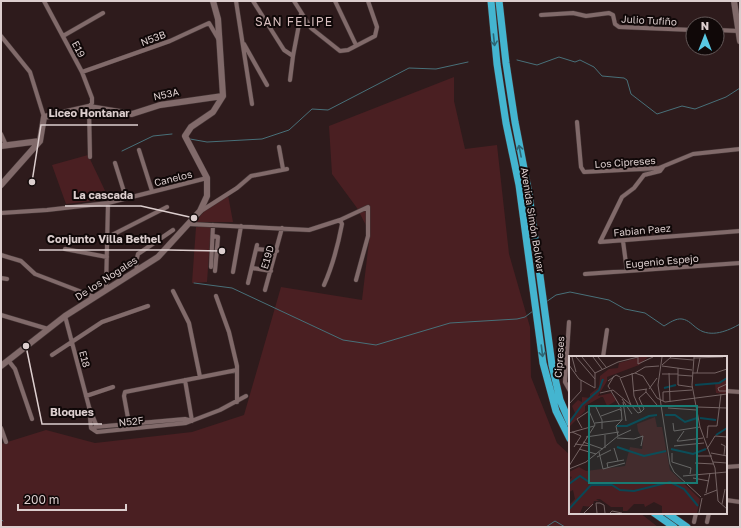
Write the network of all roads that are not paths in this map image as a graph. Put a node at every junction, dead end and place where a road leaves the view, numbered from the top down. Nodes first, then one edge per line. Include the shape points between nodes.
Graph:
1 (44, 1) edge
2 (213, 1) edge
3 (236, 1) edge
4 (253, 1) edge
5 (294, 1) edge
6 (335, 1) edge
7 (368, 1) edge
8 (490, 1) edge
9 (499, 1) edge
10 (734, 1) edge
11 (738, 10) edge
12 (103, 13) dead end
13 (301, 14) junction
14 (541, 15) dead end
15 (685, 30) edge
16 (725, 30) edge
17 (739, 31) junction
18 (1, 36) edge
19 (63, 36) junction
20 (219, 40) junction
21 (242, 41) junction
22 (740, 41) edge
23 (356, 45) junction
24 (292, 56) junction
25 (82, 72) junction
26 (290, 80) dead end
27 (267, 85) dead end
28 (223, 96) junction
29 (252, 104) dead end
30 (89, 107) junction
31 (44, 117) junction
32 (577, 122) dead end
33 (1, 134) edge
34 (40, 141) junction
35 (3, 145) edge
36 (279, 147) dead end
37 (740, 149) edge
38 (139, 150) dead end
39 (90, 157) dead end
40 (115, 163) dead end
41 (663, 167) junction
42 (206, 178) junction
43 (1, 185) edge
44 (152, 192) junction
45 (126, 198) junction
46 (108, 203) junction
47 (167, 207) dead end
48 (200, 211) junction
49 (1, 213) edge
50 (340, 220) junction
51 (189, 224) junction
52 (214, 225) junction
53 (241, 226) junction
54 (282, 228) junction
55 (173, 230) dead end
56 (740, 231) edge
57 (108, 236) junction
58 (213, 236) junction
59 (623, 241) junction
60 (65, 249) dead end
61 (277, 251) junction
62 (1, 255) edge
63 (108, 257) junction
64 (740, 263) edge
65 (211, 267) dead end
66 (252, 268) junction
67 (137, 269) junction
68 (215, 271) dead end
69 (271, 271) junction
70 (628, 271) junction
71 (233, 272) dead end
72 (585, 274) dead end
73 (1, 278) edge
74 (7, 279) dead end
75 (356, 280) dead end
76 (248, 283) dead end
77 (324, 285) dead end
78 (106, 290) junction
79 (265, 290) dead end
80 (173, 291) dead end
81 (216, 296) dead end
82 (95, 297) junction
83 (148, 306) dead end
84 (1, 315) edge
85 (65, 316) junction
86 (569, 322) dead end
87 (48, 329) junction
88 (607, 330) dead end
89 (72, 341) junction
90 (52, 355) dead end
91 (604, 356) edge
92 (8, 360) junction
93 (1, 366) edge
94 (237, 370) junction
95 (200, 377) junction
96 (185, 380) junction
97 (113, 387) dead end
98 (569, 389) edge
99 (727, 391) edge
100 (740, 392) edge
101 (86, 396) junction
102 (246, 396) dead end
103 (237, 402) junction
104 (89, 407) junction
105 (32, 419) dead end
106 (569, 420) edge
107 (192, 421) junction
108 (97, 427) junction
109 (130, 427) junction
110 (1, 428) edge
111 (91, 428) junction
112 (569, 437) edge
113 (6, 442) dead end
114 (727, 466) edge
115 (740, 466) edge
116 (727, 500) edge
117 (740, 502) edge
118 (655, 514) edge
119 (668, 514) edge
120 (696, 514) edge
121 (709, 514) edge
122 (694, 522) dead end
123 (707, 522) dead end
124 (674, 527) edge
125 (687, 527) edge

1 - 19 street, E19
2 - 20 street
3 - 21 street
4 - 24 street via 284,50
5 - 13 street
6 - 23 street
7 - 23 street via 377,26 376,33 373,38
8 -> 112 highway, Avenida Simón Bolívar via 497,64 519,185 543,363 552,401
106 -> 9 highway, Avenida Simón Bolívar via 560,400 552,365 528,194 514,122
10 - 11 street
11 - 17 street
12 - 19 street
13 - 23 street via 314,31 339,50 344,51
13 - 24 street
14 - 15 street, Julio Tufiño via 568,13 586,16 609,13 619,28
16 - 17 street
17 - 22 street
18 - 31 street via 30,72
19 - 25 street, E19
20 - 25 street, N53B via 209,23 170,41
20 - 28 street
21 - 27 street
21 - 29 street
24 - 26 street
25 - 30 street, E19 via 92,98
28 - 30 street, N53A via 160,104 132,114
28 - 42 street, De los Nogales via 213,112 191,127 185,136
30 - 31 street, N53A
30 - 39 street, E19
31 - 34 street
32 - 41 street, Los Cipreses via 582,172
33 - 35 street
34 - 35 street
34 - 43 street
36 - 48 street via 285,169 251,176
37 - 41 street, Los Cipreses via 693,154
38 - 44 street
40 - 45 street
41 - 59 street, Fabian Paez via 660,171 644,175 634,188 622,197 600,242
42 - 44 street, Canelos
42 - 48 street, De los Nogales via 207,196
44 - 45 street, Canelos
45 - 46 street, Canelos
46 - 49 street, Canelos
46 - 57 street
47 - 57 street
48 - 51 street, De los Nogales
50 - 54 street via 313,230
50 - 75 street via 368,207 368,236
50 - 77 street via 342,224 339,244
51 - 52 street
51 - 67 street, De los Nogales via 158,257
52 - 53 street
52 - 58 street
53 - 54 street
53 - 71 street
54 - 61 street, E19D
55 - 67 street via 138,254
56 - 59 street, Fabian Paez
57 - 63 street
58 - 65 street
58 - 68 street via 218,237
59 - 70 street
60 - 63 street
61 - 66 street via 257,247
61 - 69 street, E19D
62 - 82 street via 21,261 35,274
63 - 78 street
64 - 70 street, Eugenio Espejo
66 - 69 street
66 - 76 street
67 - 78 street, De los Nogales
69 - 79 street, E19D
70 - 72 street, Eugenio Espejo
73 - 74 street
78 - 82 street, De los Nogales
80 - 95 street via 189,323
81 - 94 street via 229,332
82 - 85 street, De los Nogales
83 - 89 street via 102,322
84 - 87 street
85 - 87 street, De los Nogales
85 - 89 street, E18
86 - 98 street, Cipreses via 565,382
87 - 92 street, De los Nogales
88 - 91 street
89 - 90 street
89 - 101 street, E18
92 - 93 street, De los Nogales
92 - 105 street via 16,369
94 - 95 street
94 - 103 street
95 - 96 street
96 - 107 street
96 - 109 street via 126,392 124,396
97 - 101 street
99 - 100 street
101 - 104 street, E18
102 - 103 street, N52F
103 - 107 street, N52F
104 - 108 street
104 - 111 street
107 - 109 street, N52F
108 - 109 street, N52F
108 - 111 street, N52F
109 - 111 street, N52F via 97,432
110 - 113 street
114 - 115 street
116 - 117 street
118 - 124 highway
119 - 125 highway
120 - 122 street
121 - 123 street

